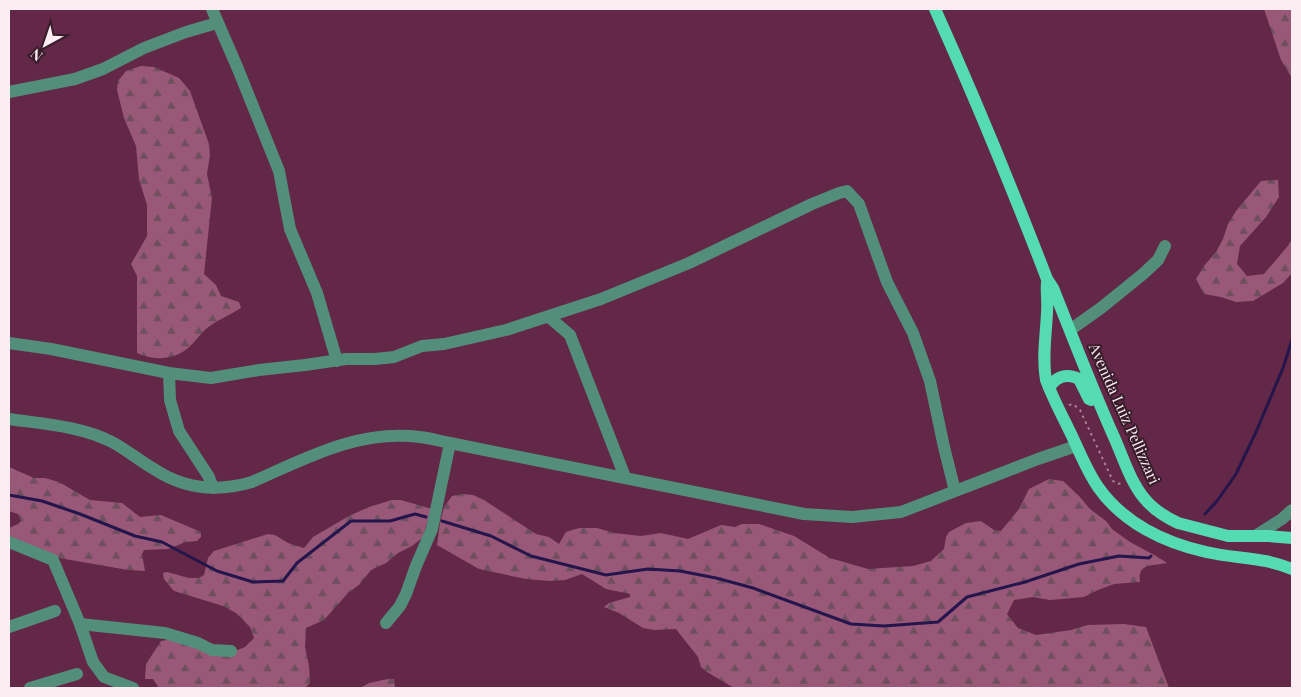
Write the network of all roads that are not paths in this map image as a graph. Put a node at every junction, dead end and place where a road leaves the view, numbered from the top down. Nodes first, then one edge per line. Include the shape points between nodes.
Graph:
1 (212, 9) edge
2 (936, 9) edge
3 (217, 23) junction
4 (9, 92) edge
5 (1165, 246) dead end
6 (1047, 279) junction
7 (549, 317) junction
8 (1070, 330) junction
9 (9, 343) edge
10 (337, 361) junction
11 (169, 373) junction
12 (1049, 388) junction
13 (1100, 405) junction
14 (9, 419) edge
15 (450, 443) junction
16 (1076, 446) junction
17 (625, 477) junction
18 (213, 488) junction
19 (955, 491) junction
20 (1292, 510) edge
21 (1255, 536) junction
22 (1292, 538) edge
23 (9, 542) edge
24 (1292, 569) edge
25 (55, 611) dead end
26 (386, 623) dead end
27 (80, 624) junction
28 (9, 627) edge
29 (231, 651) dead end
30 (77, 674) dead end
31 (30, 688) edge
32 (133, 688) edge

1 - 3 street
2 - 6 main road, Avenida Luiz Pellizzari
3 - 4 street via 144,48 75,79
3 - 10 street via 279,171 290,229 316,293
5 - 8 street via 1158,260 1143,274
6 - 8 main road, Avenida Luiz Pellizzari
6 - 12 main road, Avenida Luiz Pellizzari via 1044,365
7 - 10 street via 506,330 422,346 394,357
7 - 17 street via 570,335
7 - 19 street via 689,263 812,204 847,191 859,204 887,282 913,334 930,381
8 - 13 main road, Avenida Luiz Pellizzari
9 - 11 street
10 - 11 street via 210,378
11 - 18 street via 170,400 179,431
12 - 13 main road via 1058,378 1075,377 1089,399
12 - 16 main road, Avenida Luiz Pellizzari
13 - 21 main road, Avenida Luiz Pellizzari via 1132,479 1150,504 1178,523 1228,536
14 - 18 street via 69,428 99,437 113,442 176,481
15 - 17 street
15 - 18 street via 406,436 362,439 330,447 252,482
15 - 26 street via 432,529 406,594
16 - 19 street
16 - 24 main road, Avenida Luiz Pellizzari via 1092,478 1107,498 1129,518 1160,538 1207,552 1274,562
17 - 19 street via 804,514 836,516 901,512
20 - 21 street
21 - 22 main road, Avenida Luiz Pellizzari
23 - 27 street via 52,560
25 - 28 street
27 - 29 street via 165,633 212,650
27 - 32 street via 93,662 104,677
30 - 31 street

